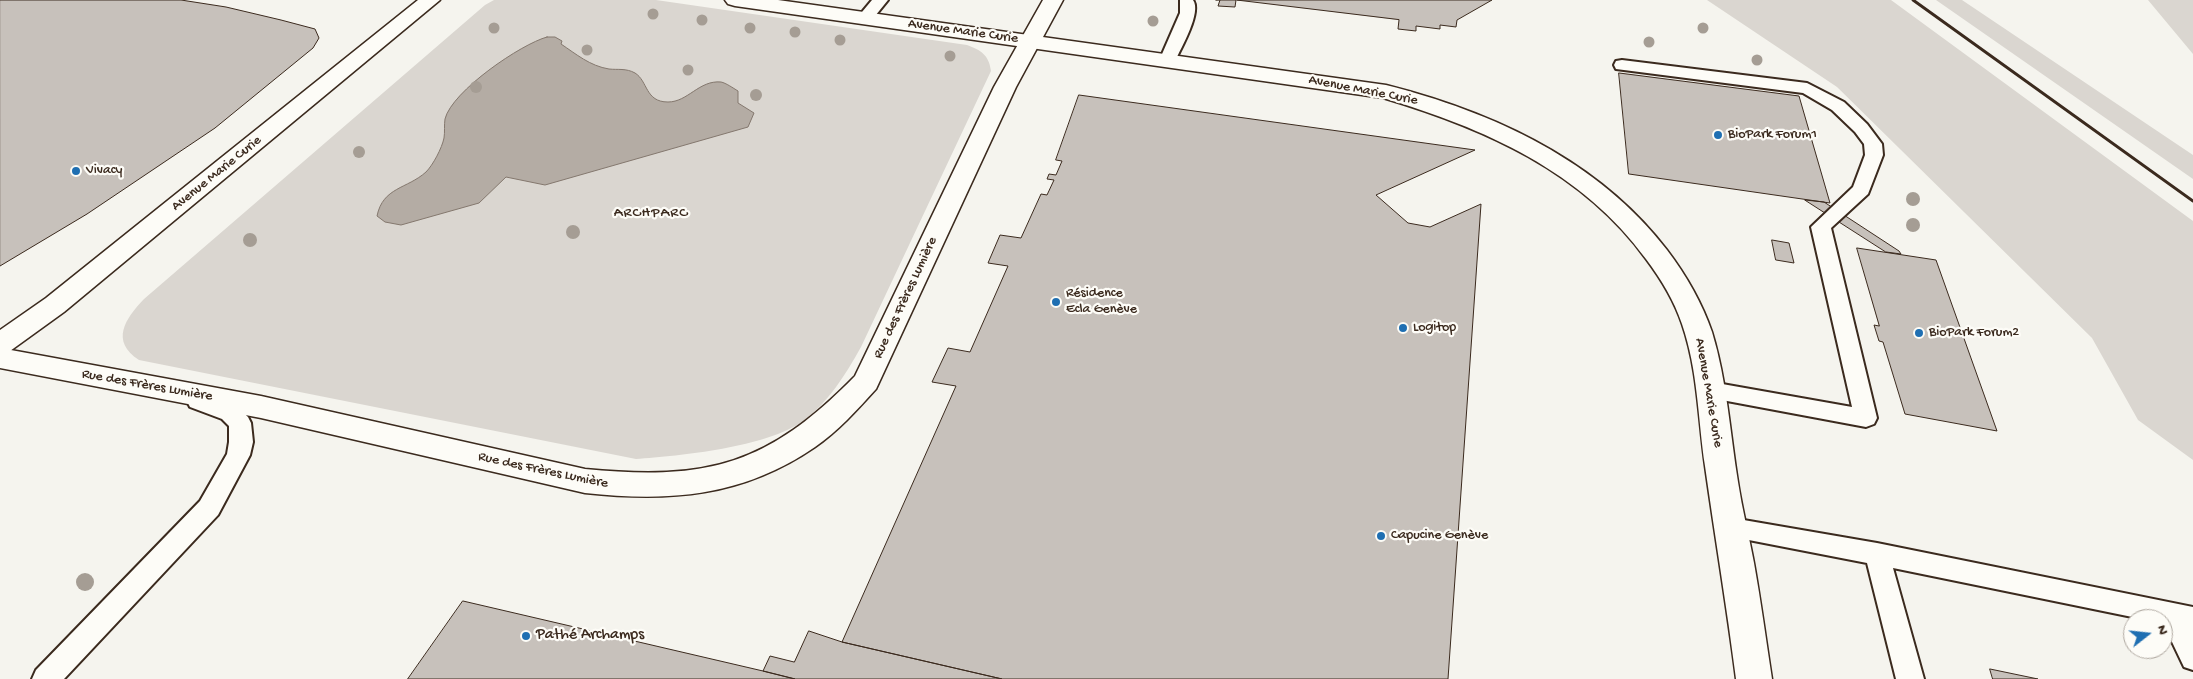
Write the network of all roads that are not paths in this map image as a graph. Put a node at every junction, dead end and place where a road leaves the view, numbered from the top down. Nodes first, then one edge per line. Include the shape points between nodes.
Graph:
1 (430, 0) edge
2 (735, 0) edge
3 (880, 0) edge
4 (1053, 0) edge
5 (1186, 2) dead end
6 (865, 18) junction
7 (1029, 42) junction
8 (1167, 61) junction
9 (1622, 65) dead end
10 (0, 344) edge
11 (0, 358) edge
12 (157, 388) junction
13 (1711, 390) junction
14 (1732, 528) junction
15 (1877, 554) junction
16 (2183, 616) edge
17 (2193, 658) edge
18 (46, 679) edge
19 (1754, 679) edge
20 (1910, 679) edge

1 - 10 street, Avenue Marie Curie via 61,301
2 - 6 street, Avenue Marie Curie
3 - 6 lane
4 - 7 street, Rue des Frères Lumière
5 - 8 lane via 1188,12
6 - 7 street, Avenue Marie Curie
7 - 8 street, Avenue Marie Curie
7 - 12 street, Rue des Frères Lumière via 866,382 834,417 765,463 730,475 678,486 585,482 261,407
8 - 13 street, Avenue Marie Curie via 1354,86 1420,101 1481,123 1568,169 1621,213 1658,255 1681,290 1698,333
9 - 13 lane via 1808,88 1838,106 1873,144 1874,154 1861,190 1821,227 1866,418
11 - 12 street, Rue des Frères Lumière
12 - 18 lane via 230,413 240,423 238,456 209,508
13 - 14 street, Avenue Marie Curie via 1722,479
14 - 15 lane
14 - 19 street, Avenue Marie Curie
15 - 16 lane
15 - 20 lane
16 - 17 lane

